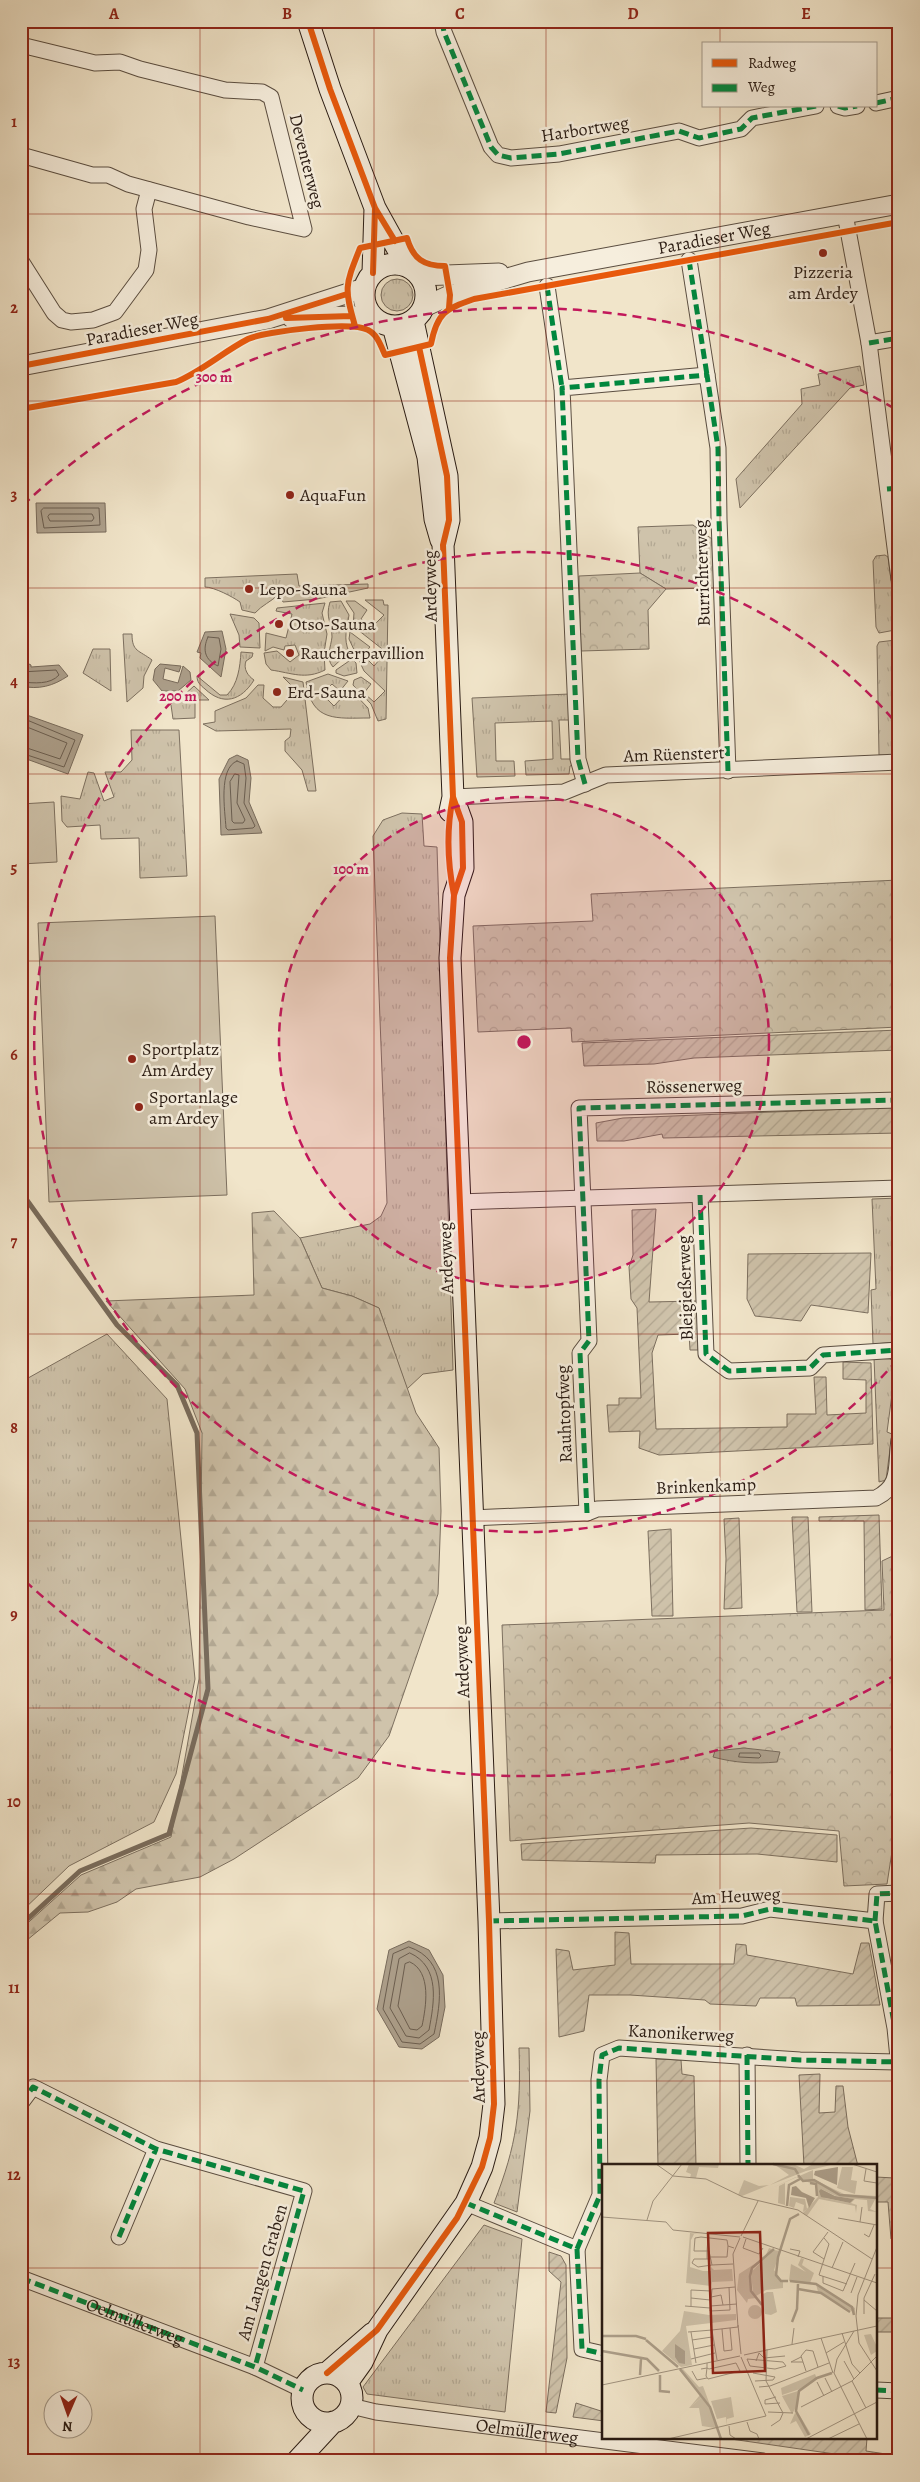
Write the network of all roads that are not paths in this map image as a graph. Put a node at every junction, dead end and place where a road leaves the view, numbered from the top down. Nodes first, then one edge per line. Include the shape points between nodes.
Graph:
1 (308, 21) edge
2 (442, 21) edge
3 (21, 45) edge
4 (899, 98) edge
5 (878, 103) edge
6 (805, 108) edge
7 (21, 155) edge
8 (149, 190) junction
9 (899, 204) edge
10 (375, 208) junction
11 (845, 214) junction
12 (689, 260) dead end
13 (21, 261) edge
14 (414, 271) junction
15 (528, 272) junction
16 (368, 281) junction
17 (547, 286) dead end
18 (401, 318) junction
19 (268, 319) junction
20 (899, 338) edge
21 (869, 343) junction
22 (21, 366) edge
23 (707, 375) junction
24 (562, 388) junction
25 (893, 489) edge
26 (899, 579) edge
27 (899, 762) edge
28 (728, 770) junction
29 (585, 784) junction
30 (453, 797) junction
31 (899, 1100) edge
32 (899, 1188) edge
33 (700, 1195) junction
34 (582, 1197) junction
35 (458, 1202) junction
36 (899, 1350) edge
37 (898, 1445) edge
38 (587, 1512) junction
39 (472, 1518) junction
40 (899, 1893) edge
41 (489, 1921) junction
42 (875, 1921) junction
43 (897, 2028) edge
44 (747, 2055) junction
45 (898, 2065) edge
46 (21, 2103) edge
47 (156, 2149) junction
48 (748, 2164) edge
49 (466, 2203) junction
50 (119, 2237) dead end
51 (577, 2248) junction
52 (21, 2278) edge
53 (377, 2330) junction
54 (602, 2354) edge
55 (255, 2367) junction
56 (327, 2373) junction
57 (347, 2383) junction
58 (303, 2390) junction
59 (878, 2390) edge
60 (899, 2391) edge
61 (351, 2406) junction
62 (306, 2411) junction
63 (333, 2422) junction
64 (298, 2460) edge
65 (764, 2461) edge

1 - 10 main road
2 - 6 street, Harbortweg via 491,147 498,155 511,158 559,154 679,131 699,138 741,129 752,118
3 - 8 street, Deventerweg via 95,63 120,62 225,90 262,92 271,97 304,229
4 - 5 street
7 - 8 street, Deventerweg via 92,175 108,175
8 - 13 street via 144,209 149,250 146,270 115,312 93,320 62,320 54,313
9 - 11 street, Paradieser Weg
10 - 14 main road
10 - 16 main road
11 - 15 street, Paradieser Weg
11 - 21 street
12 - 23 street, Burrichterweg
14 - 15 street, Paradieser Weg
14 - 16 main road, Paradieser Weg via 390,264
14 - 18 main road via 426,291
15 - 18 street, Paradieser Weg via 450,295
16 - 18 main road via 364,300
16 - 19 street, Paradieser Weg
17 - 24 street
18 - 19 street, Paradieser Weg
18 - 30 main road, Ardeyweg via 447,476 449,520 443,545
19 - 22 street, Paradieser Weg
20 - 21 street
21 - 25 street
23 - 24 street
23 - 28 street, Burrichterweg via 718,448
24 - 29 street via 578,759
25 - 26 street
27 - 28 street, Am Rüenstert
28 - 29 street, Am Rüenstert via 606,775
29 - 30 street, Am Rüenstert via 564,792
30 - 35 main road, Ardeyweg via 462,822 463,868 454,895 450,958
31 - 34 street, Rössenerweg via 579,1108
32 - 33 street
33 - 34 street
33 - 36 street, Bleigießerweg via 706,1354 729,1371 810,1368 823,1355
34 - 35 street
34 - 38 street, Rauhtopfweg via 589,1341 580,1353
35 - 39 main road, Ardeyweg
37 - 38 street, Brinkenkamp via 894,1485 876,1498 597,1509
38 - 39 street, Brinkenkamp
39 - 41 main road, Ardeyweg
40 - 42 street via 877,1894
41 - 42 street, Am Heuweg via 742,1916 770,1909
41 - 49 main road, Ardeyweg via 494,2104 482,2167
42 - 43 street
43 - 45 street
44 - 45 street, Kanonikerweg
44 - 48 street
44 - 51 street, Kanonikerweg via 619,2048 602,2055 599,2080 600,2195
46 - 47 street, Am Langen Graben via 33,2087
47 - 50 street
47 - 55 street, Am Langen Graben via 304,2191
49 - 51 street
49 - 53 main road, Ardeyweg
51 - 54 street via 582,2349
52 - 55 street, Oelmüllerweg
53 - 56 main road, Ardeyweg
53 - 57 main road, Ardeyweg via 362,2362
55 - 58 street, Oelmüllerweg
56 - 57 main road
56 - 58 main road via 312,2378
57 - 61 main road via 351,2390
58 - 62 main road
59 - 60 street
61 - 63 main road via 341,2419
61 - 65 street, Oelmüllerweg via 376,2412
62 - 63 main road via 317,2420
62 - 64 main road
63 - 64 main road

